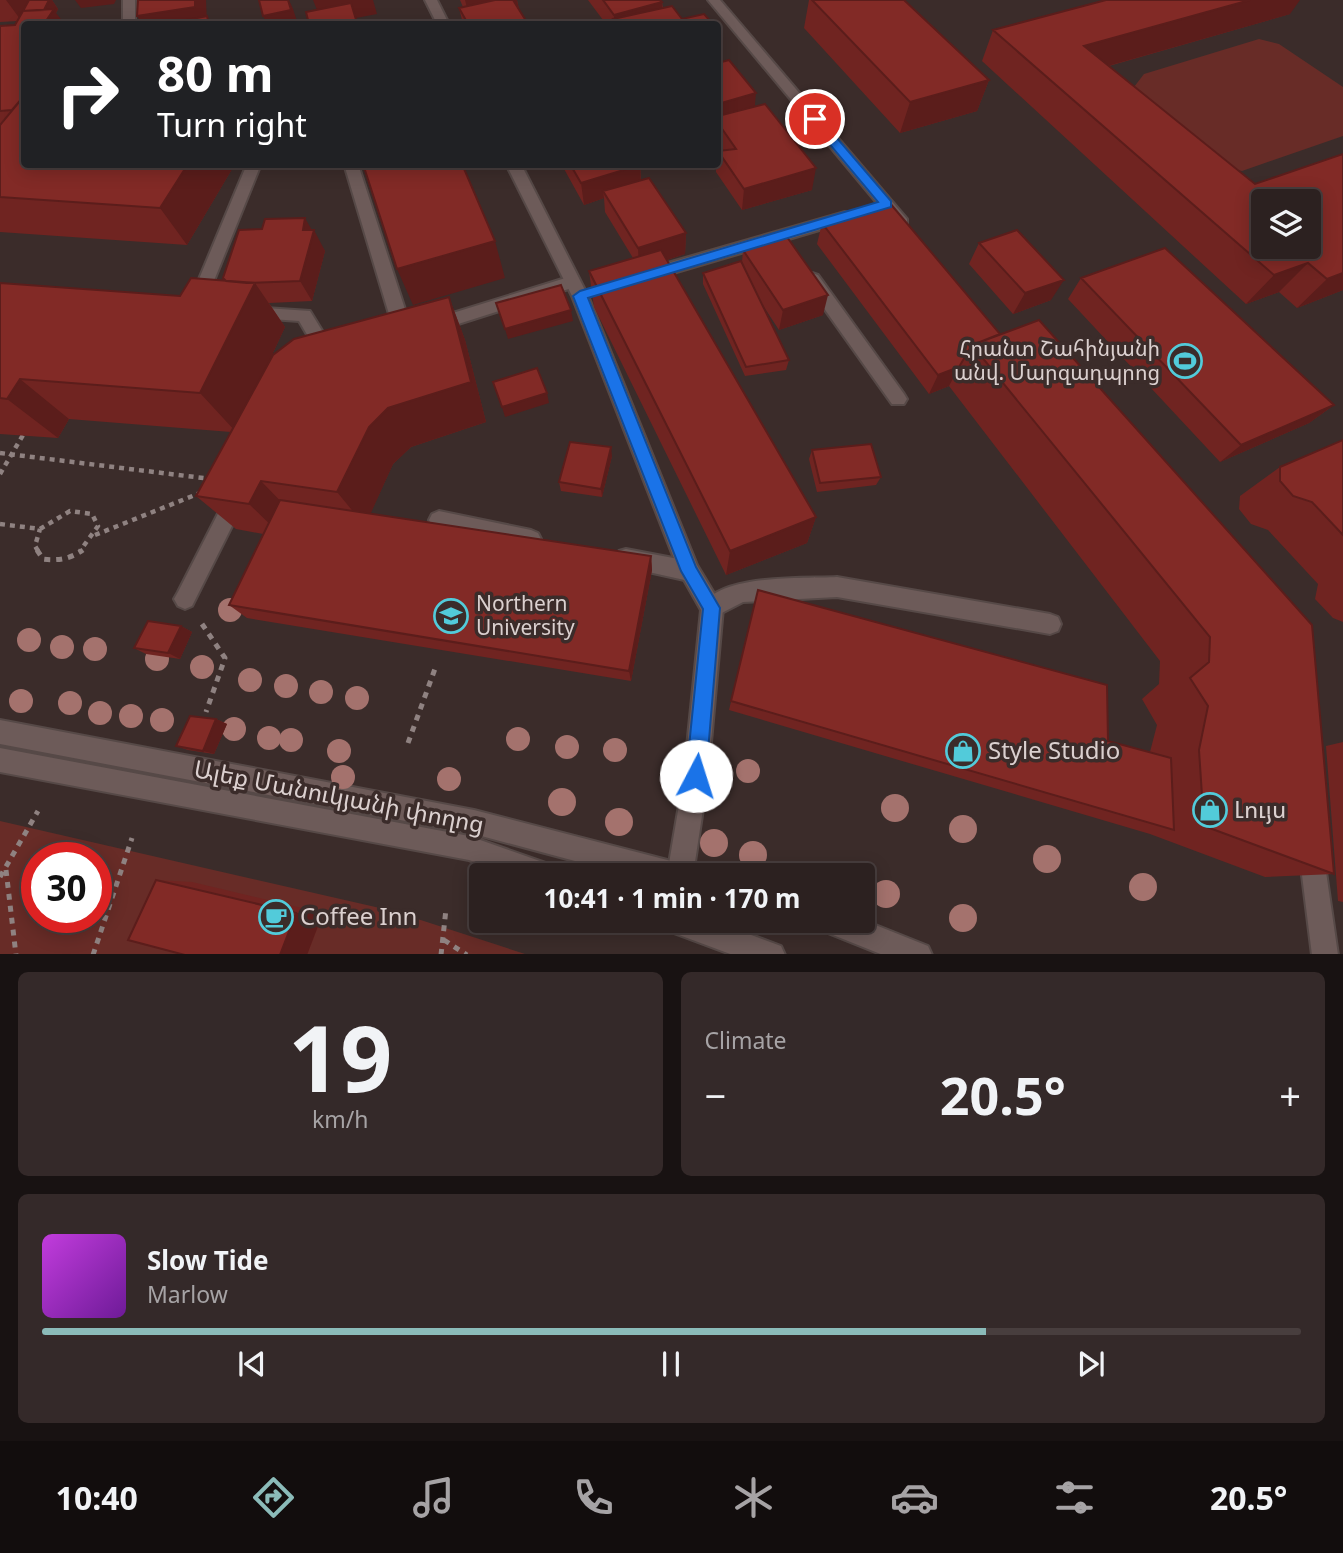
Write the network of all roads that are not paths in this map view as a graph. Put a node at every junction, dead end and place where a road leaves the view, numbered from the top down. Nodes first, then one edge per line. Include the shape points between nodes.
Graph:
1 (129, 0) edge
2 (431, 0) edge
3 (714, 0) edge
4 (129, 21) edge
5 (442, 21) edge
6 (252, 168) edge
7 (352, 168) edge
8 (515, 168) edge
9 (873, 208) junction
10 (913, 235) edge
11 (804, 269) edge
12 (630, 280) edge
13 (581, 290) junction
14 (208, 311) edge
15 (235, 312) edge
16 (328, 359) edge
17 (898, 399) dead end
18 (236, 482) edge
19 (439, 520) dead end
20 (545, 542) edge
21 (611, 555) edge
22 (690, 571) junction
23 (186, 599) road end
24 (712, 608) junction
25 (1050, 624) dead end
26 (0, 732) edge
27 (0, 760) edge
28 (1308, 830) edge
29 (511, 863) edge
30 (630, 863) edge
31 (679, 863) edge
32 (710, 933) edge
33 (862, 933) edge
34 (772, 954) edge
35 (919, 954) edge
36 (1325, 954) edge

1 - 4 street
2 - 5 street
3 - 9 street
6 - 14 street via 194,310
7 - 13 street via 398,337
8 - 13 street
9 - 10 street
9 - 12 lane via 784,242 671,274
11 - 17 street
13 - 22 street
15 - 16 street via 304,315
18 - 23 street
19 - 20 street
21 - 22 street
22 - 24 street
24 - 25 street via 740,592 837,587
24 - 31 street via 696,776
26 - 30 street, Ալեք Մանուկյանի փողոց via 461,820
27 - 29 street, Ալեք Մանուկյանի փողոց via 469,848
28 - 36 street
32 - 34 street
33 - 35 street

